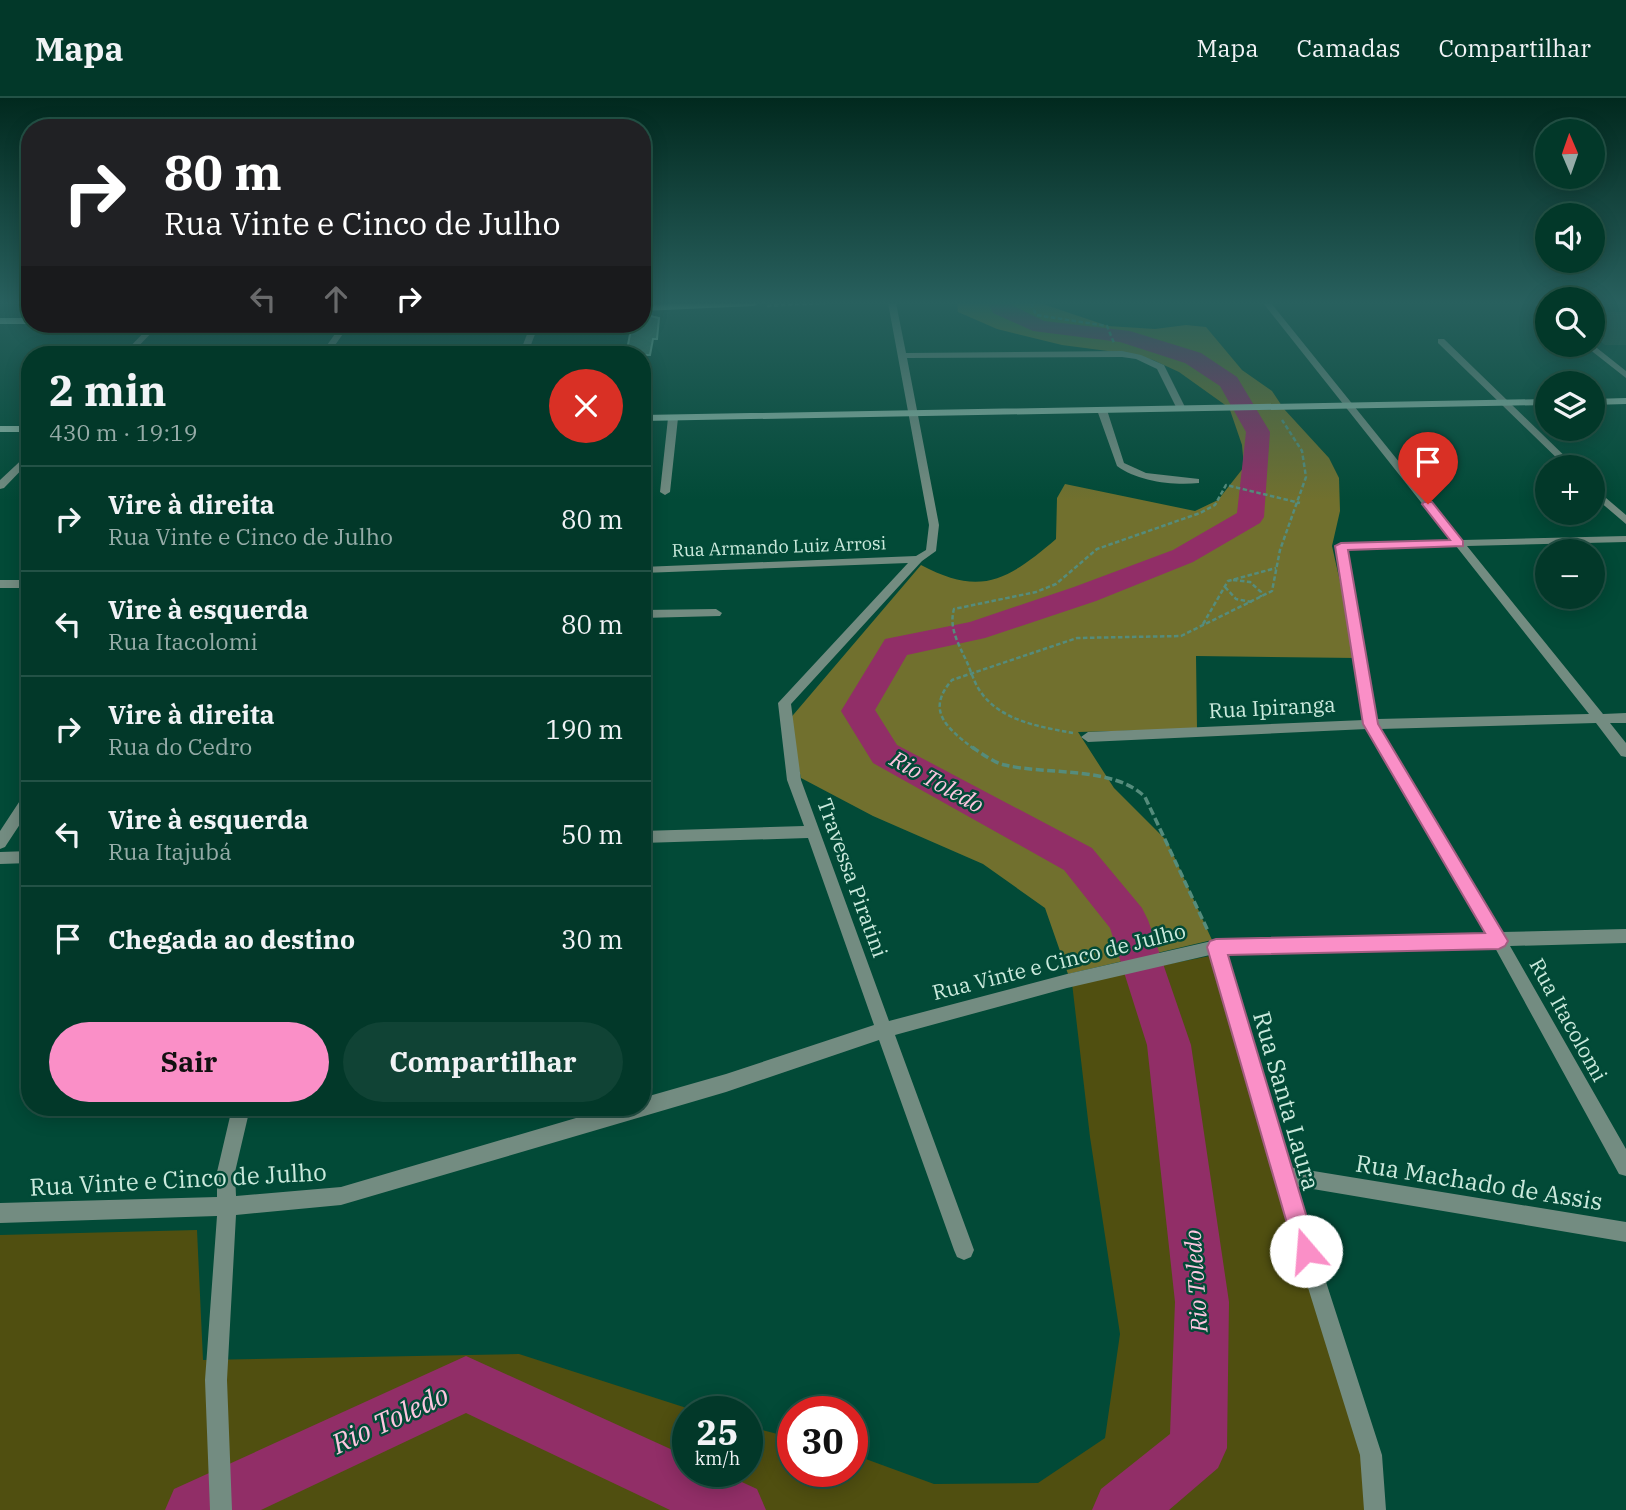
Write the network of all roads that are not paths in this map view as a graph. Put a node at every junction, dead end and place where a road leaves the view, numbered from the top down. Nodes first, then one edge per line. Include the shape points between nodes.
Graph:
1 (905, 369) edge
2 (1162, 369) edge
3 (1319, 369) edge
4 (1470, 369) edge
5 (1626, 401) edge
6 (1535, 402) edge
7 (1605, 402) edge
8 (1505, 403) junction
9 (1349, 406) junction
10 (1181, 409) junction
11 (1102, 410) junction
12 (914, 414) junction
13 (651, 418) edge
14 (673, 418) junction
15 (0, 429) edge
16 (21, 429) edge
17 (1559, 455) edge
18 (21, 464) edge
19 (1195, 481) dead end
20 (0, 486) edge
21 (665, 492) dead end
22 (1605, 501) edge
23 (1626, 521) edge
24 (1626, 540) edge
25 (1459, 543) junction
26 (918, 559) junction
27 (651, 570) edge
28 (0, 584) edge
29 (21, 584) edge
30 (716, 613) dead end
31 (651, 614) edge
32 (1599, 718) junction
33 (1626, 718) edge
34 (1371, 724) junction
35 (1088, 737) road end
36 (1626, 752) edge
37 (21, 811) edge
38 (813, 832) junction
39 (651, 837) edge
40 (0, 843) edge
41 (21, 857) edge
42 (0, 858) edge
43 (1626, 936) edge
44 (1499, 941) junction
45 (1216, 947) junction
46 (884, 1030) junction
47 (651, 1104) edge
48 (239, 1116) edge
49 (611, 1116) edge
50 (1626, 1167) edge
51 (1282, 1175) junction
52 (227, 1206) junction
53 (0, 1213) edge
54 (1626, 1232) edge
55 (964, 1250) dead end
56 (221, 1510) edge
57 (1375, 1510) edge

1 - 12 street
2 - 10 street
3 - 9 street
4 - 8 street
5 - 7 street
6 - 8 street
8 - 9 street
8 - 17 street
9 - 10 street
9 - 25 street
10 - 11 street
11 - 12 street
11 - 19 street via 1124,468
12 - 14 street
12 - 26 street via 934,525 931,551
13 - 14 street
14 - 21 street
15 - 16 street
18 - 20 street
22 - 23 street
24 - 25 street
25 - 32 street
25 - 34 street, Rua Itacolomi via 1341,546
26 - 27 street, Rua Armando Luiz Arrosi
26 - 38 street, Travessa Piratini via 783,703 794,780
28 - 29 street
30 - 31 street
32 - 33 street, Rua Ipiranga
32 - 34 street, Rua Ipiranga
32 - 36 street
34 - 35 street, Rua Ipiranga
34 - 44 street, Rua Itacolomi
37 - 40 street
38 - 39 street
38 - 46 street, Travessa Piratini
41 - 42 street
43 - 44 street, Rua Vinte e Cinco de Julho
44 - 45 street, Rua Vinte e Cinco de Julho
44 - 50 street, Rua Itacolomi
45 - 46 street, Rua Vinte e Cinco de Julho via 1097,973
45 - 51 street, Rua Santa Laura
46 - 47 street, Rua Vinte e Cinco de Julho
46 - 55 street, Travessa Piratini
48 - 52 street via 226,1172
49 - 52 street, Rua Vinte e Cinco de Julho via 341,1196
51 - 54 street, Rua Machado de Assis
51 - 57 street, Rua Santa Laura via 1371,1455
52 - 53 street, Rua Vinte e Cinco de Julho
52 - 56 street via 216,1380

